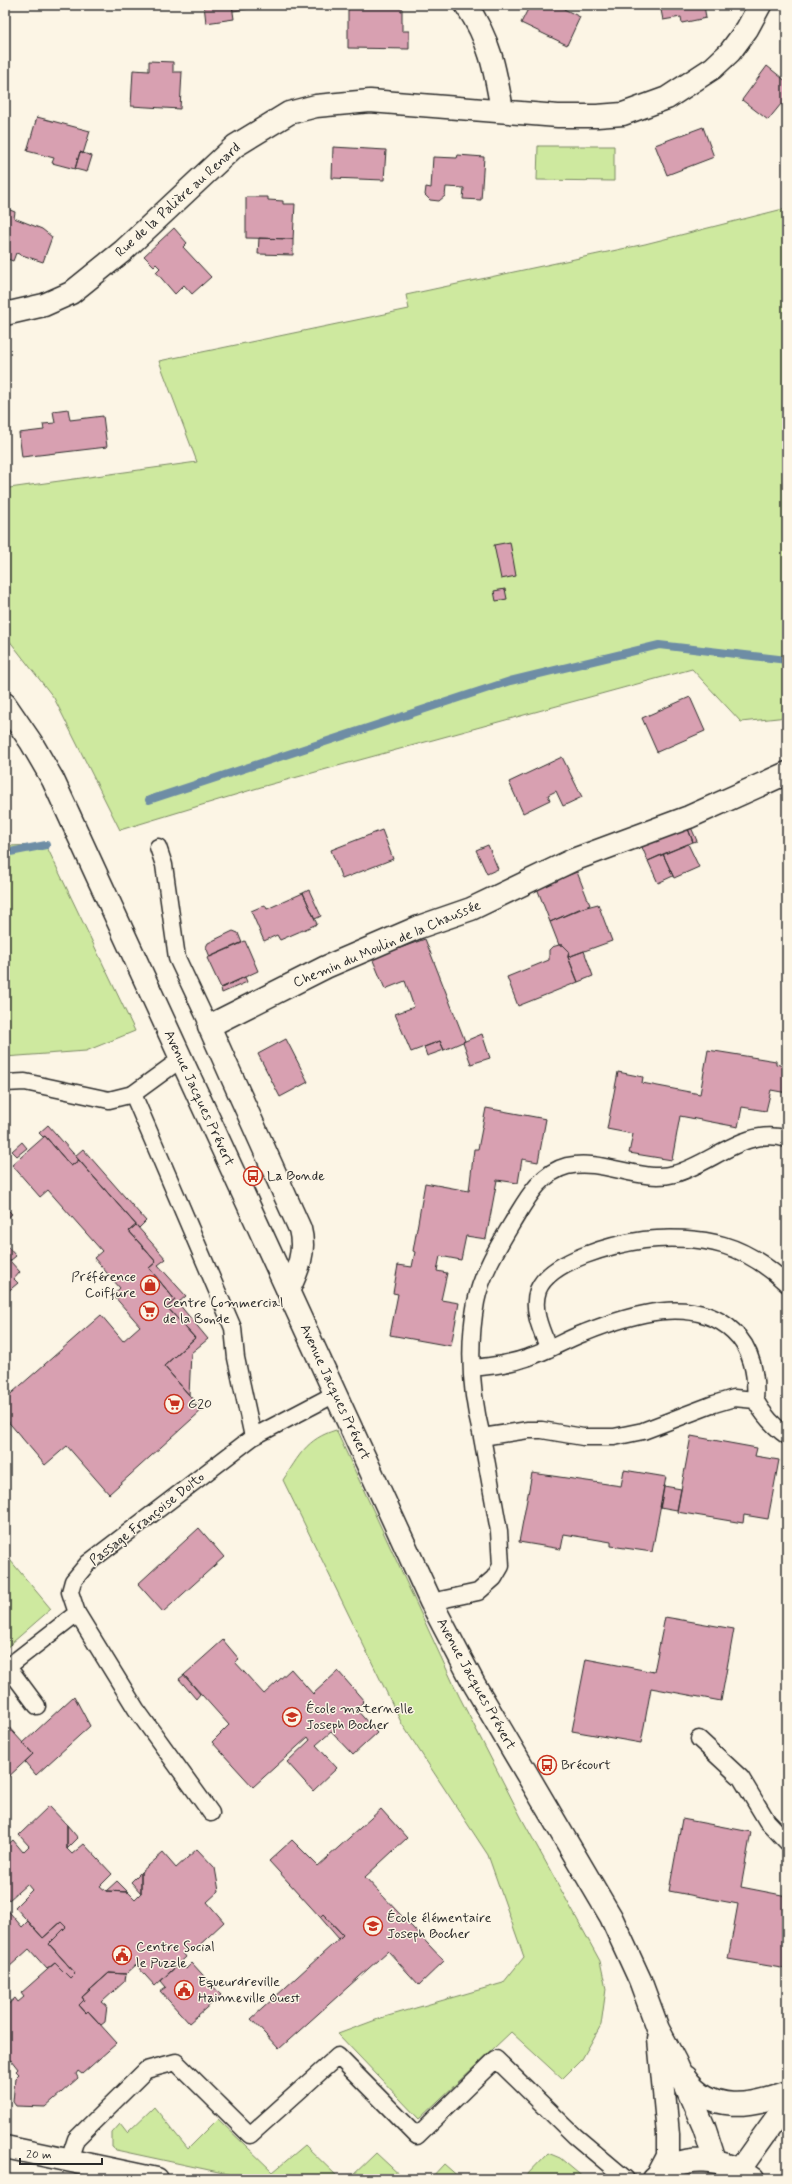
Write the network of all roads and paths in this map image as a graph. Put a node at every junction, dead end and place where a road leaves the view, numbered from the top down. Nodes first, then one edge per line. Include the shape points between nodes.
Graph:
1 (466, 5) edge
2 (760, 5) edge
3 (502, 110) junction
4 (5, 314) edge
5 (5, 704) edge
6 (787, 773) edge
7 (158, 847) dead end
8 (209, 1026) junction
9 (181, 1059) junction
10 (5, 1083) edge
11 (133, 1094) junction
12 (787, 1139) edge
13 (787, 1284) edge
14 (288, 1291) junction
15 (549, 1348) junction
16 (472, 1368) junction
17 (336, 1394) junction
18 (755, 1400) junction
19 (253, 1436) junction
20 (787, 1436) edge
21 (482, 1437) junction
22 (431, 1602) junction
23 (77, 1612) junction
24 (6, 1668) edge
25 (37, 1706) dead end
26 (699, 1739) dead end
27 (212, 1813) dead end
28 (787, 1842) edge
29 (658, 2029) junction
30 (675, 2061) junction
31 (787, 2093) edge
32 (787, 2103) edge
33 (5, 2147) edge
34 (69, 2160) junction
35 (716, 2161) junction
36 (746, 2174) edge
37 (656, 2178) edge
38 (157, 2179) edge
39 (626, 2179) edge

1 - 3 street via 480,26 494,64
2 - 3 street, Rue de la Palière au Renard via 730,52 713,68 667,98 623,114 597,116 558,116
3 - 4 street, Rue de la Palière au Renard via 370,101 316,106 289,113 235,146 123,251 71,293 44,305
5 - 9 street, Avenue Jacques Prévert via 53,780
6 - 8 street, Chemin du Moulin de la Chaussée via 689,817 573,860 471,909 419,927 326,967
7 - 8 lane via 164,870 177,958
8 - 14 street via 304,1242 301,1258
9 - 11 lane
9 - 14 street, Avenue Jacques Prévert
10 - 11 lane via 25,1082 109,1100
11 - 19 lane via 234,1328 240,1378
12 - 16 lane via 762,1137 723,1151 676,1174 662,1177 586,1165 568,1166 550,1172 520,1211 499,1245 488,1270 476,1301
13 - 15 lane via 750,1256 722,1245 686,1239 645,1240 608,1248 579,1258 551,1273 538,1290 536,1306 539,1326
14 - 17 street, Avenue Jacques Prévert
15 - 16 lane via 510,1363
15 - 18 lane via 638,1315 660,1311 701,1313 723,1322 740,1338 750,1357 756,1382
16 - 21 lane
17 - 19 lane, Passage Françoise Dolto
17 - 22 street, Avenue Jacques Prévert
18 - 20 lane via 763,1415
18 - 21 lane via 734,1398 614,1438 583,1437 542,1430
19 - 23 lane, Passage Françoise Dolto via 88,1563 73,1580 70,1592
21 - 22 lane via 499,1532 501,1566 494,1578 478,1592
22 - 29 street, Avenue Jacques Prévert via 474,1684 612,1917
23 - 24 lane
23 - 27 lane, Passage Françoise Dolto via 136,1709
24 - 25 lane
26 - 28 lane via 741,1778 767,1821
29 - 30 street, Avenue Jacques Prévert
29 - 37 street, Avenue Jacques Prévert via 668,2156
30 - 31 street via 697,2090 716,2101 739,2105 763,2102
30 - 35 street, Avenue Jacques Prévert
32 - 36 street
33 - 34 street
34 - 38 street
34 - 39 lane via 76,2139 146,2070 176,2062 250,2135 338,2056 417,2136 496,2059 575,2136
35 - 36 street
35 - 37 street via 695,2160 675,2166

